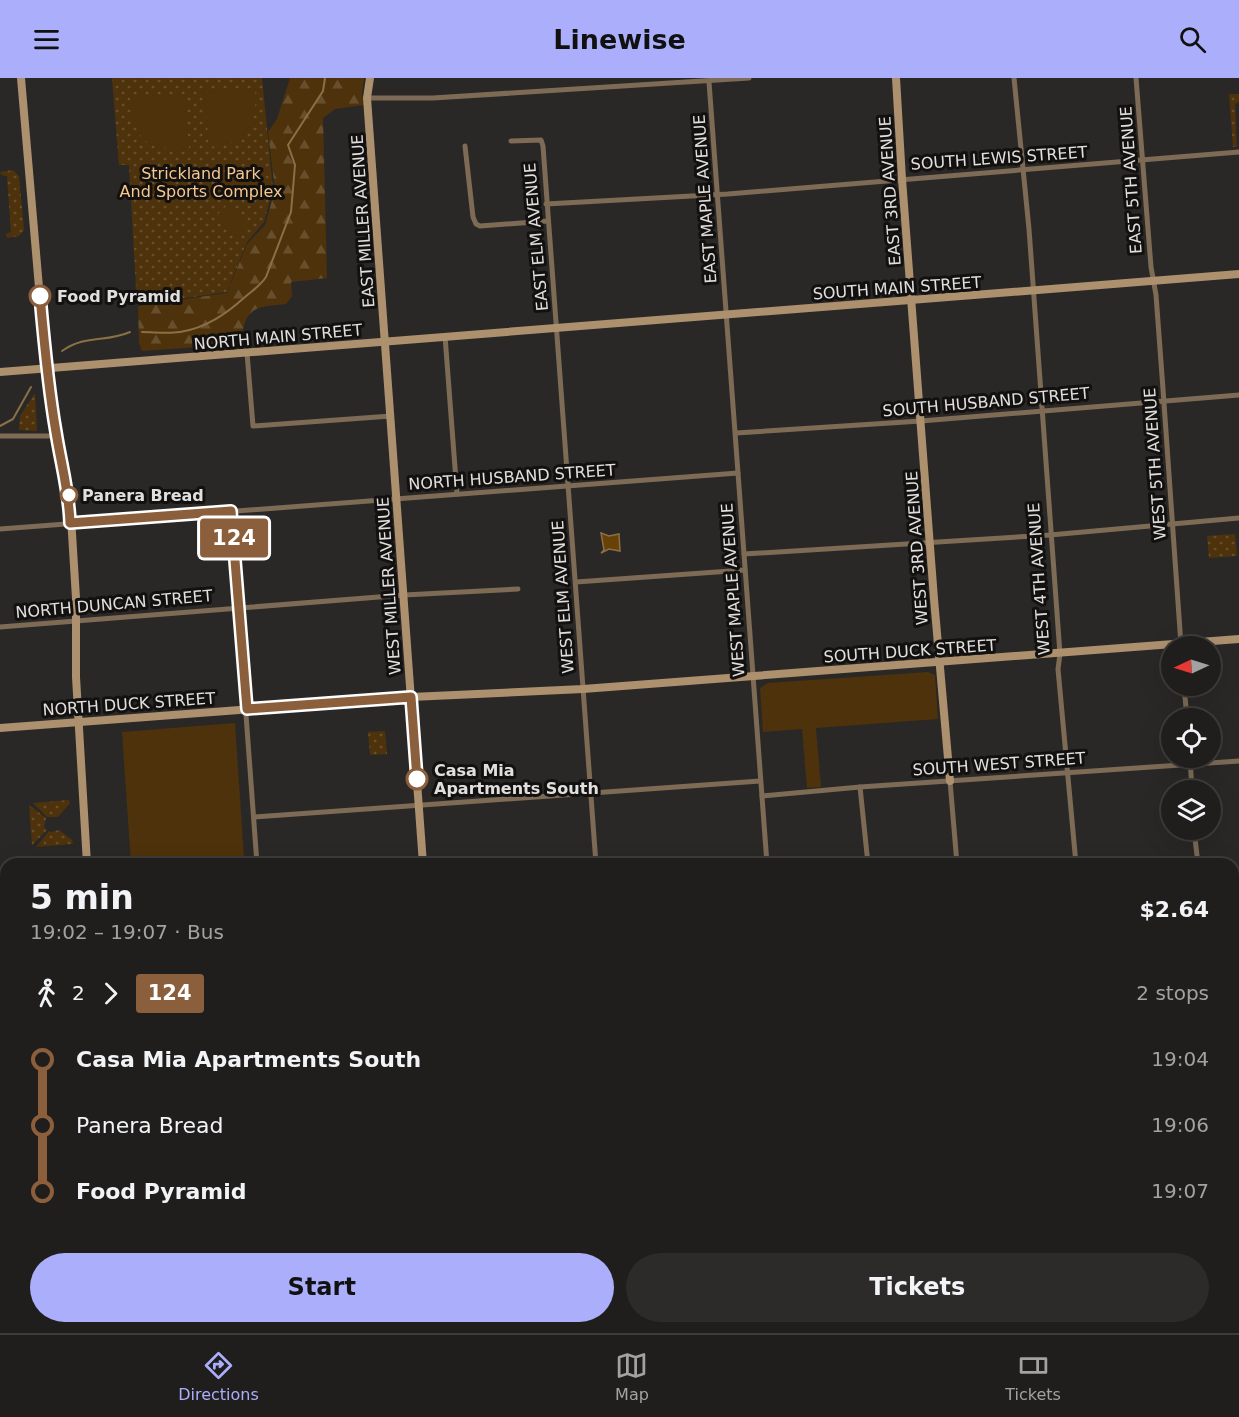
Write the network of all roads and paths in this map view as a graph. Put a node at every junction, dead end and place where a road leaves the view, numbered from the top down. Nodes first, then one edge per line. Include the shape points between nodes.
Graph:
1 (21, 78) edge
2 (370, 78) edge
3 (749, 78) edge
4 (896, 78) edge
5 (1014, 78) edge
6 (1136, 78) edge
7 (710, 81) junction
8 (367, 98) junction
9 (511, 141) dead end
10 (465, 146) dead end
11 (1239, 152) edge
12 (1143, 160) junction
13 (1023, 169) junction
14 (902, 179) junction
15 (718, 194) junction
16 (546, 204) junction
17 (548, 221) junction
18 (1239, 274) edge
19 (1153, 280) junction
20 (1032, 291) junction
21 (913, 301) junction
22 (727, 314) junction
23 (557, 327) junction
24 (445, 336) junction
25 (386, 341) junction
26 (247, 353) junction
27 (46, 369) junction
28 (0, 372) edge
29 (1239, 394) edge
30 (1164, 401) junction
31 (1041, 411) junction
32 (391, 416) junction
33 (921, 421) junction
34 (735, 433) junction
35 (0, 436) edge
36 (56, 436) junction
37 (738, 473) junction
38 (569, 486) junction
39 (457, 494) junction
40 (397, 499) junction
41 (231, 511) junction
42 (1239, 518) edge
43 (70, 523) junction
44 (1172, 523) junction
45 (0, 529) edge
46 (1050, 535) junction
47 (931, 543) junction
48 (744, 554) junction
49 (745, 570) junction
50 (576, 582) junction
51 (518, 589) dead end
52 (404, 595) junction
53 (240, 608) junction
54 (76, 620) junction
55 (0, 627) edge
56 (1180, 636) edge
57 (1239, 639) edge
58 (1221, 641) edge
59 (1161, 646) edge
60 (1060, 654) junction
61 (940, 663) junction
62 (752, 676) junction
63 (583, 689) junction
64 (411, 697) junction
65 (247, 709) junction
66 (78, 722) junction
67 (0, 728) edge
68 (1221, 761) edge
69 (1239, 761) edge
70 (1161, 764) edge
71 (1069, 772) junction
72 (950, 781) junction
73 (760, 782) junction
74 (860, 787) junction
75 (591, 794) junction
76 (762, 796) junction
77 (418, 806) junction
78 (254, 817) junction
79 (1195, 840) edge
80 (86, 847) junction
81 (83, 858) edge
82 (87, 858) edge
83 (257, 858) edge
84 (422, 858) edge
85 (596, 858) edge
86 (767, 858) edge
87 (867, 858) edge
88 (956, 858) edge
89 (1076, 858) edge
90 (1197, 858) edge
91 (0, 1327) edge
92 (0, 1333) edge

1 - 27 main road
2 - 8 main road, EAST MILLER AVENUE
3 - 7 street
4 - 14 main road, EAST 3RD AVENUE
5 - 13 street, WEST 4TH AVENUE
6 - 12 street, EAST 5TH AVENUE
7 - 8 street via 433,98
7 - 15 street, EAST MAPLE AVENUE
8 - 25 main road, EAST MILLER AVENUE
9 - 16 street, EAST ELM AVENUE via 542,141
10 - 17 street via 476,224
11 - 12 street, SOUTH LEWIS STREET
12 - 13 street, SOUTH LEWIS STREET
12 - 19 street, EAST 5TH AVENUE
13 - 14 street, SOUTH LEWIS STREET
13 - 20 street, WEST 4TH AVENUE
14 - 15 street, SOUTH LEWIS STREET
14 - 21 main road, EAST 3RD AVENUE
15 - 16 street, SOUTH LEWIS STREET
15 - 22 street, EAST MAPLE AVENUE
16 - 17 street, EAST ELM AVENUE
17 - 23 street, EAST ELM AVENUE
18 - 19 main road, SOUTH MAIN STREET
19 - 20 main road, SOUTH MAIN STREET
19 - 30 street, WEST 5TH AVENUE
20 - 21 main road, SOUTH MAIN STREET
20 - 31 street, WEST 4TH AVENUE
21 - 22 main road, SOUTH MAIN STREET
21 - 33 main road, WEST 3RD AVENUE
22 - 23 main road, SOUTH MAIN STREET
22 - 34 street, WEST MAPLE AVENUE
23 - 24 main road, NORTH MAIN STREET
23 - 38 street, WEST ELM AVENUE
24 - 25 main road, NORTH MAIN STREET
24 - 39 street
25 - 26 main road, NORTH MAIN STREET
25 - 32 main road, WEST MILLER AVENUE
26 - 27 main road, NORTH MAIN STREET
26 - 32 street via 254,426
27 - 28 main road, NORTH MAIN STREET
27 - 36 main road
29 - 30 street, SOUTH HUSBAND STREET
30 - 31 street, SOUTH HUSBAND STREET
30 - 44 street, WEST 5TH AVENUE
31 - 33 street, SOUTH HUSBAND STREET
31 - 46 street, WEST 4TH AVENUE
32 - 40 main road, WEST MILLER AVENUE
33 - 34 street, SOUTH HUSBAND STREET
33 - 47 main road, WEST 3RD AVENUE
34 - 37 street, WEST MAPLE AVENUE
35 - 36 street
36 - 43 main road via 67,481
37 - 38 street, NORTH HUSBAND STREET
37 - 48 street, WEST MAPLE AVENUE
38 - 39 street, NORTH HUSBAND STREET
38 - 50 street, WEST ELM AVENUE
39 - 40 street, NORTH HUSBAND STREET
40 - 41 street, NORTH HUSBAND STREET
40 - 52 main road, WEST MILLER AVENUE
41 - 43 street, NORTH HUSBAND STREET
41 - 53 street
42 - 44 street
43 - 45 street, NORTH HUSBAND STREET
43 - 54 main road
44 - 46 street
44 - 56 street, WEST 5TH AVENUE
46 - 47 street
46 - 60 street, WEST 4TH AVENUE
47 - 48 street
47 - 61 main road, WEST 3RD AVENUE
48 - 49 street, WEST MAPLE AVENUE
49 - 50 street
49 - 62 street, WEST MAPLE AVENUE
50 - 63 street, WEST ELM AVENUE
51 - 52 street, NORTH DUNCAN STREET
52 - 53 street, NORTH DUNCAN STREET
52 - 64 main road, WEST MILLER AVENUE
53 - 54 street, NORTH DUNCAN STREET
53 - 65 street
54 - 55 street, NORTH DUNCAN STREET
54 - 66 main road
57 - 58 main road, SOUTH DUCK STREET
59 - 60 main road, SOUTH DUCK STREET
60 - 61 main road, SOUTH DUCK STREET
60 - 71 street, WEST 4TH AVENUE via 1058,669
61 - 62 main road, SOUTH DUCK STREET
61 - 72 main road, WEST 3RD AVENUE
62 - 63 main road, SOUTH DUCK STREET
62 - 73 street, WEST MAPLE AVENUE
63 - 64 main road, NORTH DUCK STREET
63 - 75 street, WEST ELM AVENUE
64 - 65 main road, NORTH DUCK STREET
64 - 77 main road, WEST MILLER AVENUE
65 - 66 main road, NORTH DUCK STREET
65 - 78 street
66 - 67 main road, NORTH DUCK STREET
66 - 80 main road
68 - 69 street, SOUTH WEST STREET
70 - 71 street, SOUTH WEST STREET
71 - 72 street, SOUTH WEST STREET
71 - 89 street, WEST 4TH AVENUE
72 - 74 street, SOUTH WEST STREET
72 - 88 street, WEST 3RD AVENUE
73 - 75 street
73 - 76 street, WEST MAPLE AVENUE
74 - 76 street, SOUTH WEST STREET
74 - 87 street
75 - 77 street
75 - 85 street, WEST ELM AVENUE
76 - 86 street, WEST MAPLE AVENUE
77 - 78 street
77 - 84 main road, WEST MILLER AVENUE
78 - 83 street
79 - 90 street
80 - 81 main road
80 - 82 main road
91 - 92 street

